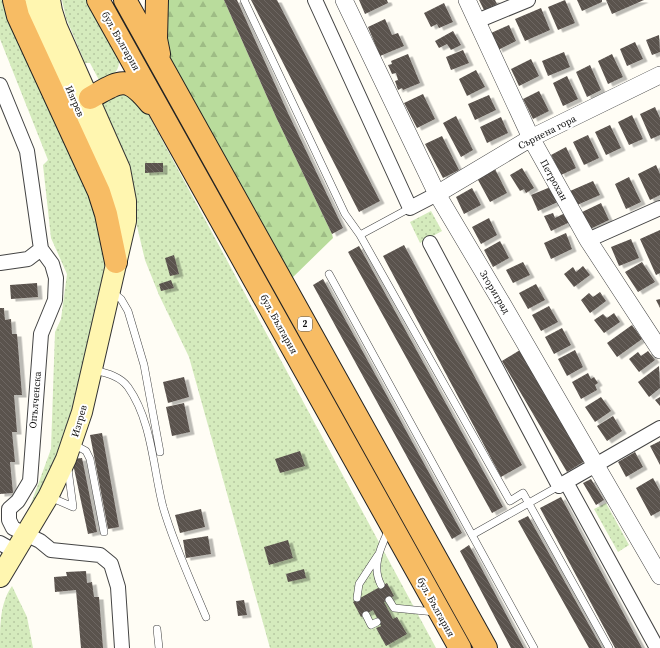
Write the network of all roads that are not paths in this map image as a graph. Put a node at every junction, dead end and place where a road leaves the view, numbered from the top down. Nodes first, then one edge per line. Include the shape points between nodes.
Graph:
1 (14, 0) edge
2 (35, 0) edge
3 (50, 0) edge
4 (125, 0) edge
5 (157, 0) edge
6 (244, 0) edge
7 (315, 0) edge
8 (344, 0) edge
9 (467, 0) edge
10 (528, 0) edge
11 (100, 3) edge
12 (477, 22) junction
13 (160, 63) junction
14 (660, 75) edge
15 (0, 85) edge
16 (114, 85) junction
17 (90, 98) junction
18 (167, 122) junction
19 (531, 138) junction
20 (437, 194) junction
21 (410, 208) junction
22 (660, 208) edge
23 (360, 235) junction
24 (588, 240) junction
25 (430, 243) dead end
26 (41, 249) junction
27 (118, 256) junction
28 (0, 262) edge
29 (329, 274) dead end
30 (110, 290) junction
31 (658, 342) edge
32 (91, 370) junction
33 (660, 428) edge
34 (69, 451) junction
35 (160, 452) dead end
36 (596, 464) junction
37 (562, 484) junction
38 (48, 496) junction
39 (529, 503) junction
40 (391, 526) junction
41 (104, 532) dead end
42 (25, 533) junction
43 (472, 536) junction
44 (7, 547) edge
45 (378, 555) junction
46 (660, 576) edge
47 (0, 577) edge
48 (381, 585) dead end
49 (357, 598) dead end
50 (390, 600) dead end
51 (401, 609) junction
52 (439, 612) junction
53 (391, 614) dead end
54 (366, 615) dead end
55 (206, 617) dead end
56 (377, 622) dead end
57 (157, 629) dead end
58 (122, 648) edge
59 (159, 648) edge
60 (460, 648) edge
61 (486, 648) edge
62 (534, 648) edge
63 (609, 648) edge
64 (656, 648) edge

1 - 27 highway via 18,16 99,192
2 - 27 main road, Изгрев via 38,18 109,178 114,198
3 - 17 main road, Изгрев via 58,27
4 - 13 highway, 2
5 - 13 highway via 156,39
6 - 23 lane via 345,214
7 - 21 street
8 - 20 street, Згориград
9 - 12 street, Петрохан
10 - 12 street
11 - 16 highway via 123,57 123,70
11 - 18 highway, бул. България / 2
12 - 19 street, Петрохан
13 - 61 highway, 2
14 - 19 street, Сърнена гора
15 - 26 street, Опълченска via 27,151
16 - 17 highway
16 - 18 highway via 127,83 137,88
17 - 27 main road, Изгрев via 124,183 126,220
18 - 40 highway, бул. България / 2
19 - 20 street, Сърнена гора
19 - 24 street, Петрохан
20 - 21 street
20 - 36 street, Згориград
21 - 23 lane
22 - 24 street
23 - 39 lane via 510,501 523,493
24 - 31 street, Петрохан
25 - 37 street
26 - 28 street via 28,259
26 - 42 street, Опълченска via 52,264 56,278 55,300 41,334 30,481 18,501 9,509 9,520 13,528
27 - 30 main road, Изгрев
29 - 43 lane
30 - 32 main road, Изгрев
30 - 35 lane via 121,299 128,311 144,365
32 - 34 main road, Изгрев via 82,412
32 - 55 lane via 122,381 128,387 138,408 172,533
33 - 36 street
34 - 38 main road, Изгрев
34 - 38 lane via 73,507
34 - 41 lane via 86,451 90,459
36 - 37 street
36 - 46 street, Згориград
37 - 39 lane
37 - 64 street
38 - 42 main road, Изгрев
39 - 43 lane
39 - 63 lane
40 - 45 lane
40 - 52 highway, бул. България / 2
42 - 44 main road, Изгрев
42 - 58 street, Опълченска via 51,550 100,555 111,564 118,587
43 - 62 lane
44 - 47 main road, Изгрев
45 - 48 lane via 377,578
45 - 49 lane via 359,584
50 - 51 lane via 394,608
51 - 52 lane
51 - 53 lane
52 - 60 highway, бул. България / 2
54 - 56 lane via 371,625
57 - 59 lane

